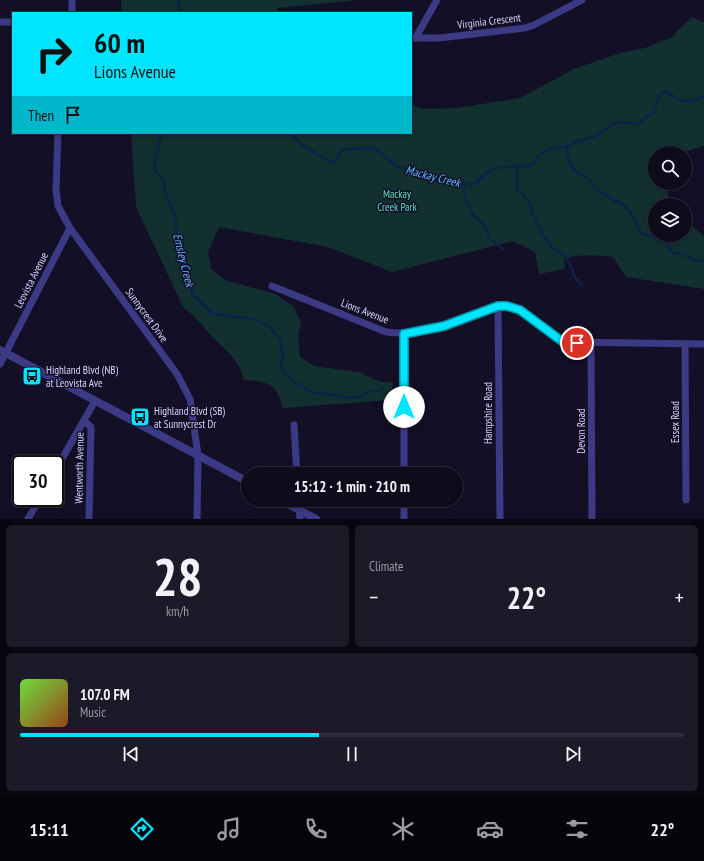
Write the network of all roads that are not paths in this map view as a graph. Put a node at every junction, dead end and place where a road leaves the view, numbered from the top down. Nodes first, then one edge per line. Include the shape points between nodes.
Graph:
1 (72, 0) edge
2 (437, 0) edge
3 (582, 0) edge
4 (72, 12) edge
5 (0, 22) edge
6 (12, 22) edge
7 (414, 38) edge
8 (58, 134) edge
9 (70, 228) junction
10 (272, 286) dead end
11 (498, 306) junction
12 (404, 334) junction
13 (591, 344) junction
14 (686, 344) junction
15 (704, 344) edge
16 (3, 351) edge
17 (0, 364) edge
18 (95, 401) junction
19 (84, 421) junction
20 (294, 425) dead end
21 (198, 455) junction
22 (64, 456) edge
23 (297, 467) edge
24 (404, 467) edge
25 (241, 478) edge
26 (686, 500) dead end
27 (35, 507) edge
28 (290, 507) edge
29 (404, 507) edge
30 (300, 515) edge
31 (28, 519) edge
32 (89, 519) edge
33 (196, 519) edge
34 (316, 519) edge
35 (404, 519) edge
36 (500, 519) edge
37 (592, 519) edge

1 - 4 street
2 - 7 street, Virginia Crescent
3 - 7 street, Virginia Crescent via 525,28 439,38
5 - 6 street
8 - 9 street, Sunnycrest Drive via 58,206
9 - 16 street, Leovista Avenue
9 - 21 street, Sunnycrest Drive via 177,374 190,399
10 - 12 street, Lions Avenue via 386,332
11 - 12 street, Lions Avenue via 444,326
11 - 13 street, Lions Avenue via 520,310 563,342
11 - 36 street, Hampshire Road
12 - 24 street
13 - 14 street, Lions Avenue
13 - 37 street, Devon Road
14 - 15 street, Lions Avenue
14 - 26 street, Essex Road
16 - 17 street, Leovista Avenue
16 - 18 street
18 - 19 street
18 - 21 street
19 - 22 street
19 - 32 street, Wentworth Avenue via 91,427
20 - 23 street
21 - 25 street
21 - 33 street, Sunnycrest Drive
27 - 31 street
28 - 30 street
29 - 35 street
30 - 34 street

